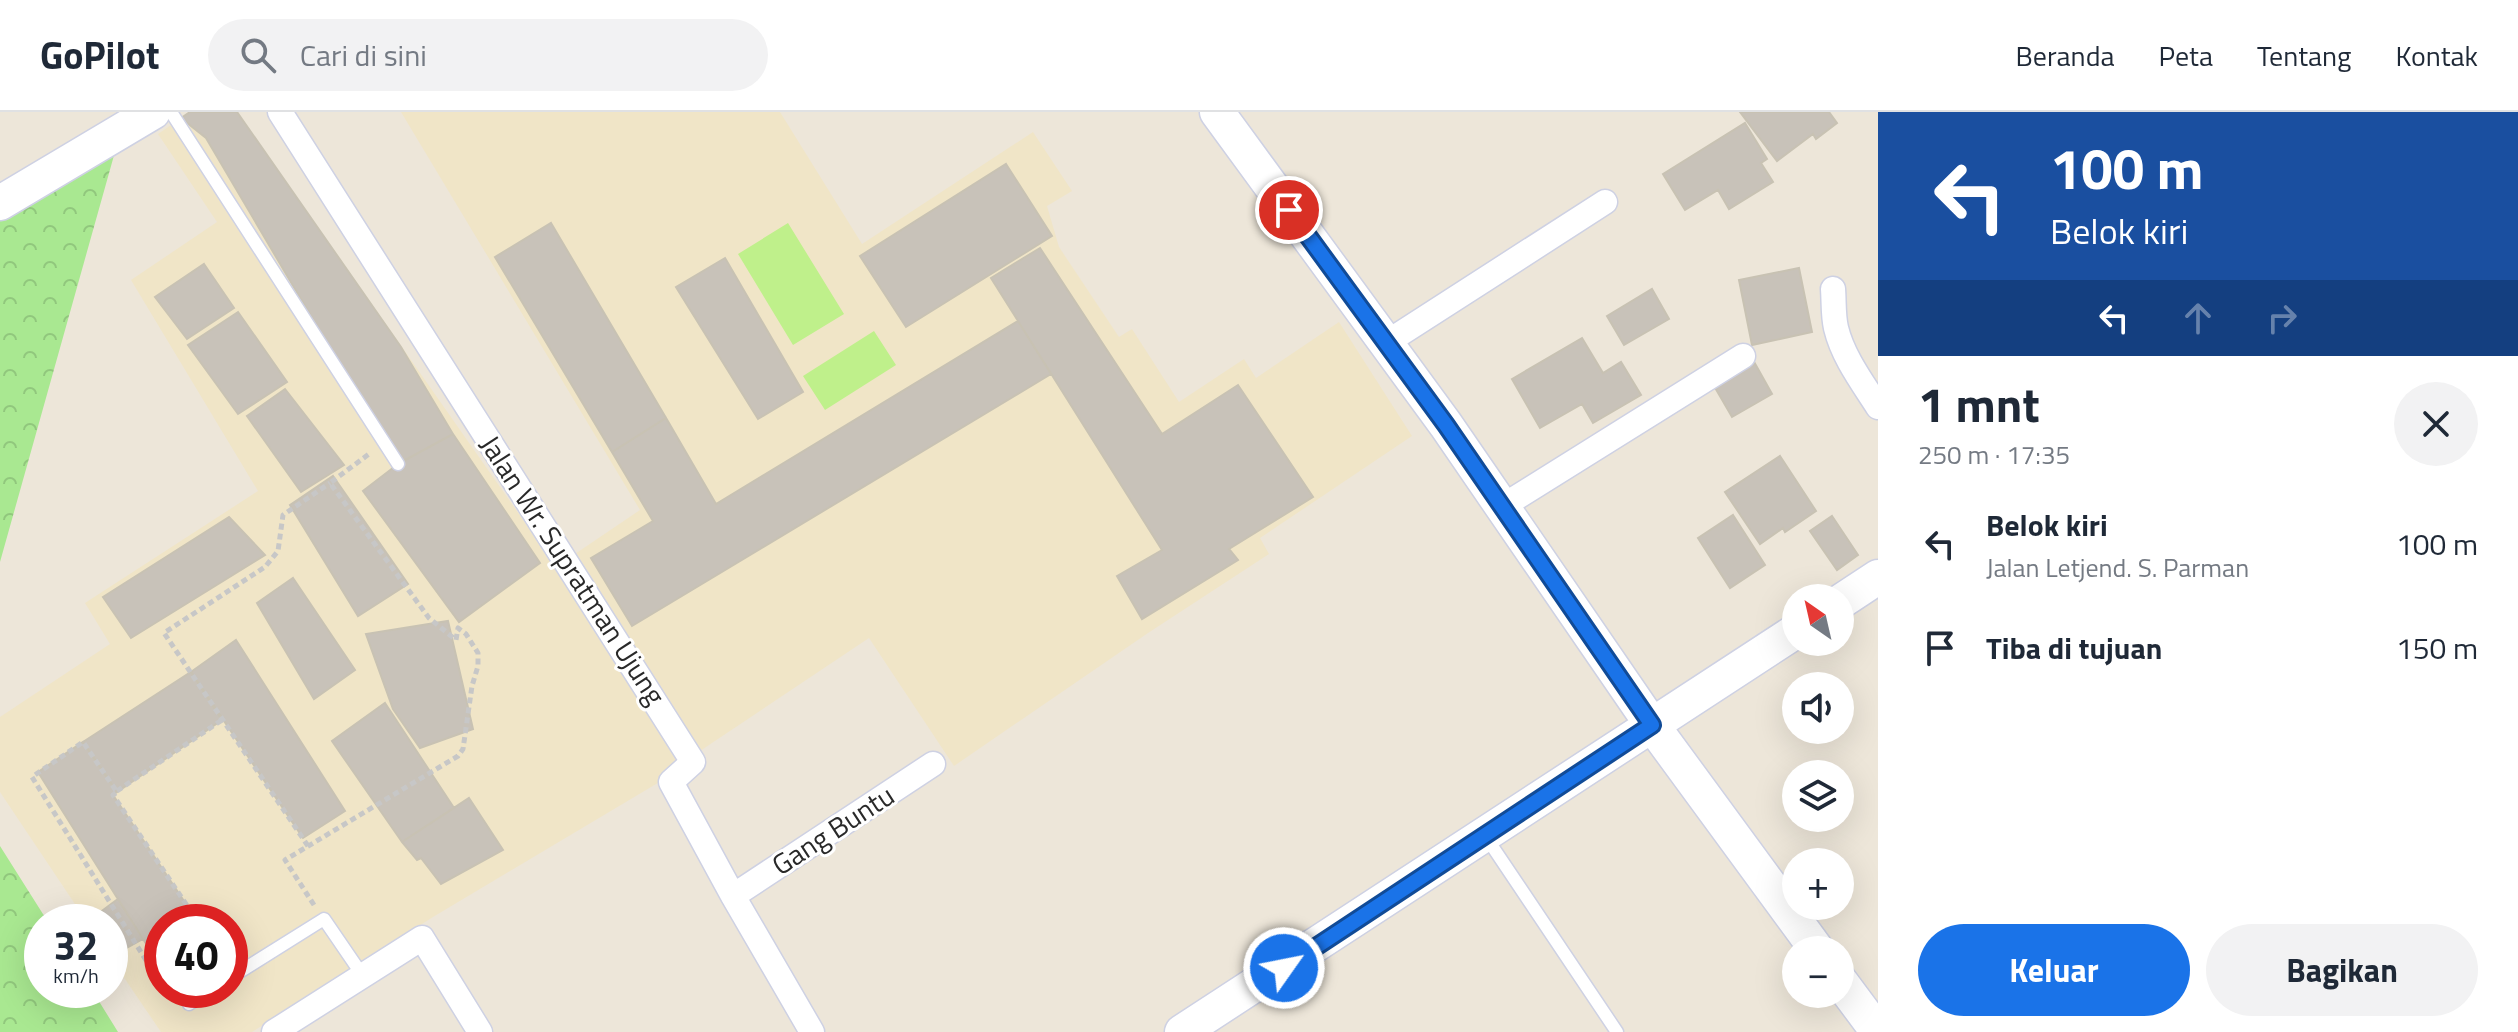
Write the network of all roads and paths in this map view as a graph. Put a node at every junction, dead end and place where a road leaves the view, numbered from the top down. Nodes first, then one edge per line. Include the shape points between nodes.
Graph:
1 (153, 112) edge
2 (171, 112) edge
3 (280, 112) edge
4 (1217, 112) edge
5 (1605, 202) dead end
6 (0, 203) edge
7 (1833, 289) dead end
8 (1386, 343) junction
9 (1743, 356) dead end
10 (1878, 407) edge
11 (384, 443) junction
12 (398, 464) dead end
13 (330, 483) junction
14 (1503, 506) junction
15 (1878, 577) edge
16 (1854, 593) edge
17 (1782, 640) edge
18 (222, 720) junction
19 (1652, 725) junction
20 (933, 764) dead end
21 (117, 792) junction
22 (1484, 834) junction
23 (308, 846) junction
24 (733, 896) junction
25 (186, 904) edge
26 (324, 919) junction
27 (1807, 936) edge
28 (144, 954) edge
29 (248, 967) edge
30 (363, 976) junction
31 (1854, 1000) edge
32 (274, 1032) edge
33 (480, 1032) edge
34 (812, 1032) edge
35 (1182, 1032) edge
36 (1617, 1032) edge
37 (1878, 1032) edge

1 - 6 main road
2 - 11 lane
3 - 24 street, Jalan Wr. Supratman Ujung via 693,762 671,782
4 - 8 main road
5 - 8 street
7 - 10 street via 1840,340
8 - 14 main road
9 - 14 street
11 - 12 lane
11 - 13 path
13 - 18 path via 283,515 278,551 265,567 164,633
13 - 23 path via 429,618 456,640 458,628 466,634 478,653 478,666 458,756
14 - 19 main road
15 - 16 main road
17 - 19 main road
18 - 21 path
18 - 23 path
19 - 22 main road
19 - 27 main road
20 - 24 street, Gang Buntu
21 - 25 path via 113,795
21 - 28 path via 83,742 32,777
22 - 35 main road
22 - 36 lane
23 - 26 path via 285,860
24 - 34 street, Jalan Wr. Supratman Ujung
26 - 29 lane
26 - 30 lane
30 - 32 street
30 - 33 street via 422,938
31 - 37 main road

